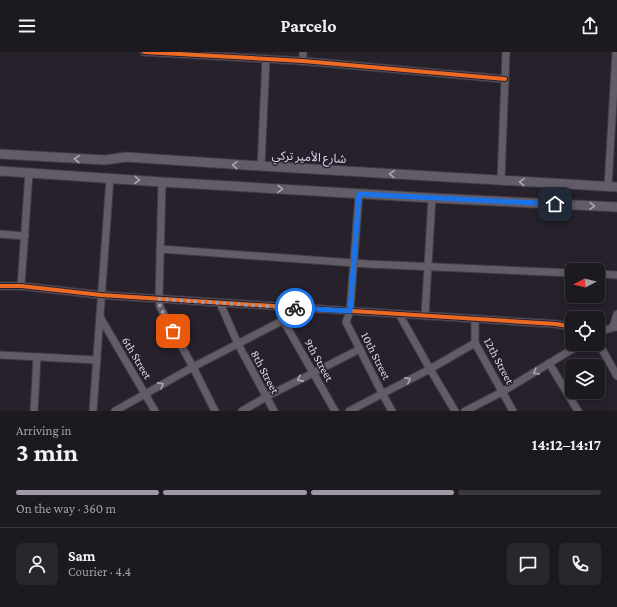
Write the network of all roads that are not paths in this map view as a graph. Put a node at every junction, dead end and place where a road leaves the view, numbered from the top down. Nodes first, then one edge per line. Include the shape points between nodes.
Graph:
1 (144, 52) edge
2 (303, 52) edge
3 (506, 52) edge
4 (616, 52) edge
5 (251, 55) edge
6 (266, 59) junction
7 (303, 61) junction
8 (505, 79) junction
9 (0, 154) edge
10 (261, 166) junction
11 (0, 171) edge
12 (105, 171) junction
13 (29, 173) junction
14 (501, 180) junction
15 (162, 182) junction
16 (612, 187) edge
17 (359, 194) junction
18 (432, 198) junction
19 (617, 207) edge
20 (0, 234) edge
21 (25, 236) junction
22 (160, 249) junction
23 (354, 262) junction
24 (428, 266) junction
25 (565, 273) edge
26 (605, 274) edge
27 (617, 275) edge
28 (0, 286) edge
29 (21, 286) junction
30 (101, 295) junction
31 (159, 299) junction
32 (220, 303) junction
33 (305, 308) junction
34 (350, 311) junction
35 (399, 314) junction
36 (617, 314) edge
37 (425, 316) junction
38 (100, 317) junction
39 (475, 319) junction
40 (283, 320) junction
41 (565, 326) edge
42 (615, 327) edge
43 (605, 330) edge
44 (475, 343) junction
45 (238, 344) junction
46 (360, 349) junction
47 (569, 351) edge
48 (603, 351) edge
49 (0, 355) edge
50 (37, 357) junction
51 (97, 360) junction
52 (549, 363) junction
53 (193, 367) junction
54 (430, 369) junction
55 (313, 373) junction
56 (617, 376) edge
57 (502, 392) junction
58 (382, 393) junction
59 (145, 394) junction
60 (266, 397) junction
61 (34, 411) edge
62 (94, 411) edge
63 (115, 411) edge
64 (154, 411) edge
65 (215, 411) edge
66 (242, 411) edge
67 (274, 411) edge
68 (335, 411) edge
69 (349, 411) edge
70 (392, 411) edge
71 (455, 411) edge
72 (466, 411) edge
73 (513, 411) edge
74 (578, 411) edge

1 - 5 street
2 - 7 street
3 - 8 street
4 - 16 street
5 - 6 street
6 - 7 street
6 - 10 street
7 - 8 street
8 - 14 street
12 -> 9 main road, شارع الأمير تركي
10 -> 12 main road, شارع الأمير تركي via 126,157
14 -> 10 main road, شارع الأمير تركي
11 - 13 main road, شارع الأمير تركي
12 - 13 main road, شارع الأمير تركي
12 -> 15 main road, شارع الأمير تركي
12 - 30 street
13 - 21 street
16 -> 14 main road, شارع الأمير تركي
15 -> 17 main road, شارع الأمير تركي
15 - 22 street
17 - 18 main road, شارع الأمير تركي
17 - 23 street, 10th Street
18 -> 19 main road, شارع الأمير تركي
18 - 24 street
20 - 21 street
21 - 29 street
22 - 23 street
22 - 31 street
23 - 24 street
23 - 34 street, 10th Street
24 - 25 street
24 - 37 street
26 - 27 street
28 - 29 street
29 - 30 street
30 - 31 street
30 - 38 street
31 - 32 street
31 - 53 street via 160,307
32 - 33 street
32 - 45 street, 8th Street
33 - 34 street
33 - 40 street
34 - 35 street
34 - 46 street, 10th Street via 346,322
35 - 37 street
35 - 54 street
36 - 42 street
37 - 39 street
38 - 51 street
38 - 59 street, 6th Street
39 - 41 street
39 - 44 street, 12th Street
40 - 45 street
40 - 55 street, 9th Street
42 - 43 street
44 - 54 street
44 - 57 street, 12th Street
45 - 53 street
45 - 60 street, 8th Street
46 - 55 street
46 - 58 street, 10th Street
47 - 52 street
48 - 56 street
49 - 50 street
50 - 51 street
50 - 61 street
51 - 62 street
52 -> 57 street
52 - 74 street
59 -> 53 street
53 - 65 street
58 -> 54 street
54 - 71 street
55 -> 60 street
55 - 68 street, 9th Street
57 - 72 street
57 - 73 street, 12th Street
58 - 69 street
58 - 70 street, 10th Street
59 - 63 street
59 - 64 street, 6th Street
60 - 66 street
60 - 67 street, 8th Street

